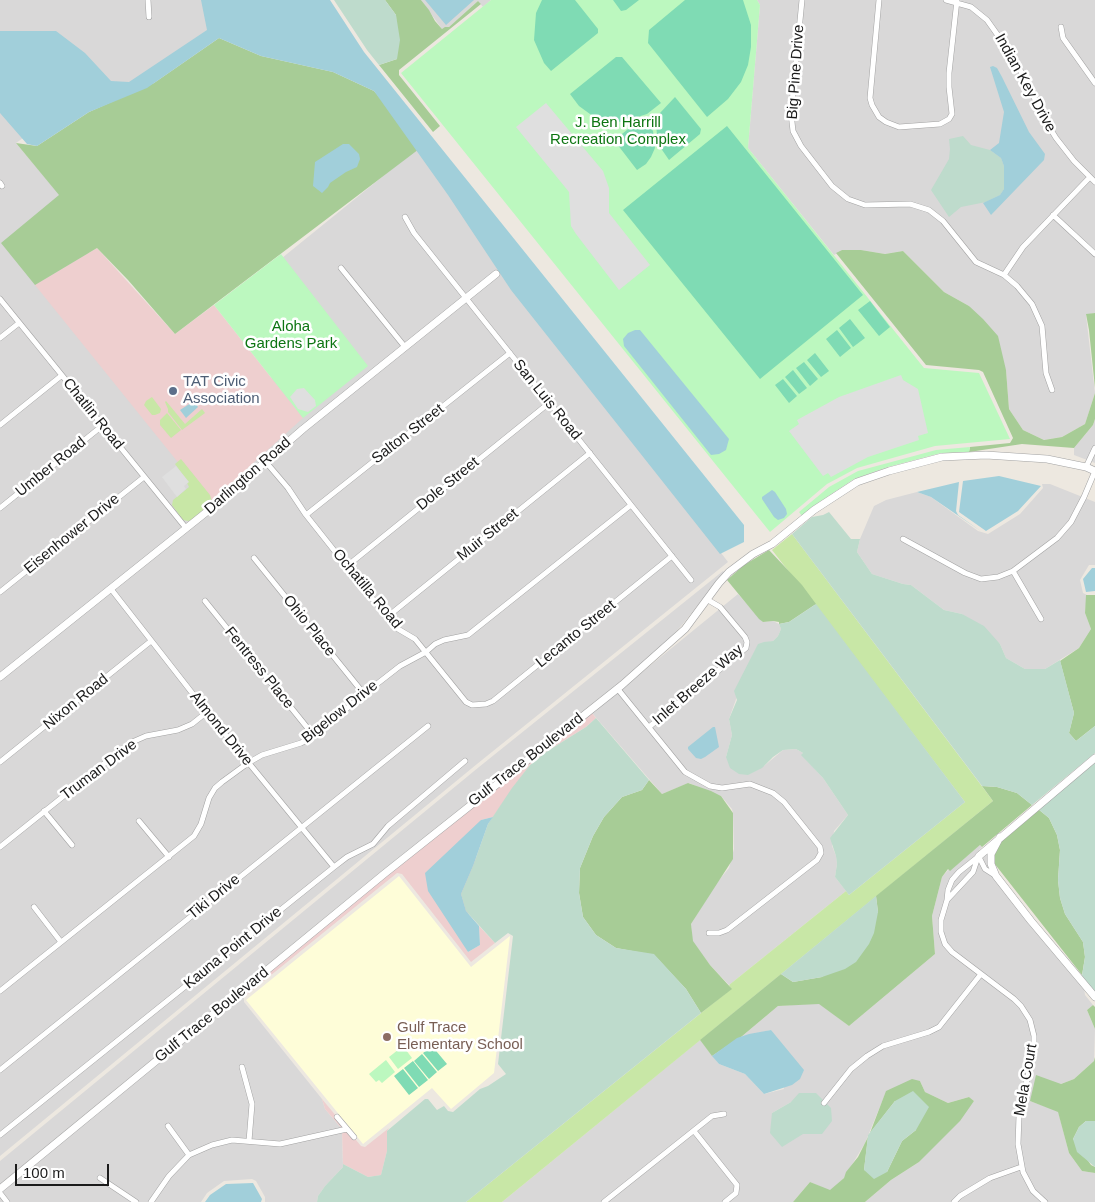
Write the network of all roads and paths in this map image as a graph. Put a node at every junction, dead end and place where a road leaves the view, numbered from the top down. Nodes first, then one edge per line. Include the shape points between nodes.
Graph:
1 (148, 0) edge
2 (802, 0) edge
3 (879, 0) edge
4 (946, 0) edge
5 (957, 1) edge
6 (150, 17) dead end
7 (1061, 27) dead end
8 (1095, 83) edge
9 (1090, 177) junction
10 (1095, 182) edge
11 (1053, 215) junction
12 (405, 218) dead end
13 (1095, 254) edge
14 (341, 268) dead end
15 (496, 274) dead end
16 (1004, 275) junction
17 (466, 298) junction
18 (0, 299) edge
19 (19, 323) junction
20 (0, 338) edge
21 (405, 347) junction
22 (510, 353) junction
23 (61, 376) junction
24 (1052, 390) dead end
25 (549, 403) junction
26 (0, 425) edge
27 (102, 426) junction
28 (1095, 448) edge
29 (590, 453) junction
30 (265, 461) junction
31 (1086, 467) junction
32 (1095, 471) edge
33 (144, 477) junction
34 (631, 505) junction
35 (0, 508) edge
36 (306, 514) junction
37 (186, 528) junction
38 (903, 539) dead end
39 (672, 556) junction
40 (254, 558) dead end
41 (347, 566) junction
42 (1013, 571) junction
43 (691, 580) dead end
44 (111, 589) junction
45 (0, 592) edge
46 (708, 600) junction
47 (204, 601) dead end
48 (387, 617) junction
49 (1041, 619) dead end
50 (151, 641) junction
51 (426, 652) junction
52 (0, 677) edge
53 (617, 688) junction
54 (364, 694) junction
55 (478, 706) joint
56 (207, 712) junction
57 (428, 726) dead end
58 (649, 727) junction
59 (314, 736) junction
60 (1095, 758) edge
61 (465, 761) dead end
62 (0, 762) edge
63 (248, 763) junction
64 (44, 811) junction
65 (139, 821) dead end
66 (301, 827) junction
67 (1000, 837) junction
68 (72, 845) dead end
69 (0, 847) edge
70 (979, 856) junction
71 (169, 857) junction
72 (334, 867) junction
73 (985, 869) junction
74 (973, 872) junction
75 (996, 876) junction
76 (947, 900) junction
77 (34, 907) dead end
78 (709, 933) dead end
79 (61, 942) junction
80 (981, 974) junction
81 (0, 991) edge
82 (1095, 997) edge
83 (242, 1067) dead end
84 (0, 1070) edge
85 (824, 1103) dead end
86 (724, 1114) dead end
87 (337, 1117) dead end
88 (168, 1126) dead end
89 (347, 1129) junction
90 (694, 1131) junction
91 (0, 1135) edge
92 (354, 1137) dead end
93 (249, 1141) junction
94 (189, 1155) junction
95 (1021, 1167) junction
96 (100, 1178) dead end
97 (0, 1189) edge
98 (0, 1193) edge
99 (7, 1202) edge
100 (136, 1202) edge
101 (151, 1202) edge
102 (604, 1202) edge
103 (725, 1202) edge
104 (954, 1202) edge
105 (1045, 1202) edge

1 - 6 street
2 - 16 street, Big Pine Drive via 791,113 793,130 801,146 832,186 848,199 865,205 910,204 929,210 943,221 976,262
3 - 5 street via 870,98 879,117 899,127 940,124 952,114 949,73
4 - 5 street, Indian Key Drive
5 - 9 street, Indian Key Drive via 978,11 997,32 1023,73 1048,125
7 - 8 street via 1063,38
9 - 10 street, Indian Key Drive
9 - 11 street
11 - 13 street
11 - 16 street
12 - 17 street, San Luis Road
14 - 21 street
15 - 17 street, Darlington Road
16 - 24 street, Big Pine Drive via 1026,295 1038,315 1046,373
17 - 21 street, Darlington Road
17 - 22 street, San Luis Road
18 - 19 street, Chatlin Road
19 - 20 street
19 - 23 street, Chatlin Road
21 - 30 street, Darlington Road
22 - 25 street, San Luis Road
22 - 36 street, Salton Street
23 - 26 street
23 - 27 street, Chatlin Road
25 - 29 street, San Luis Road
25 - 41 street, Dole Street
27 - 33 street, Chatlin Road
27 - 35 street, Umber Road
28 - 31 street
29 - 34 street, San Luis Road
29 - 48 street, Muir Street
30 - 36 street, Ochatilla Road
30 - 37 street, Darlington Road
31 - 32 street, Gulf Trace Boulevard
31 - 46 street, Gulf Trace Boulevard via 1047,458 942,457 857,482 729,572
32 - 42 street via 1071,522 1057,538
33 - 37 street, Chatlin Road
33 - 45 street, Eisenhower Drive
34 - 39 street, San Luis Road
34 - 51 street, Bigelow Drive via 476,630 444,640
36 - 41 street, Ochatilla Road
37 - 44 street, Darlington Road
38 - 42 street via 965,574 981,578 998,577
39 - 43 street, San Luis Road
39 - 55 street, Lecanto Street via 493,701
40 - 54 street, Ohio Place
41 - 48 street, Ochatilla Road
42 - 49 street
44 - 50 street, Almond Drive
44 - 52 street, Darlington Road
46 - 53 street, Gulf Trace Boulevard via 674,640
46 - 58 street, Inlet Breeze Way via 720,606 745,637 746,648
47 - 59 street, Fentress Place
48 - 51 street, Ochatilla Road
50 - 56 street, Almond Drive
50 - 62 street, Nixon Road
51 - 54 street, Bigelow Drive via 400,666
51 - 55 street, Ochatilla Road via 466,702
53 - 58 street
53 - 97 street, Gulf Trace Boulevard
54 - 59 street, Bigelow Drive
56 - 63 street, Almond Drive
56 - 64 street, Truman Drive via 178,730 146,736 130,743
57 - 66 street, Tiki Drive
58 - 78 street via 685,772 710,786 722,788 750,784 773,793 820,847 821,854 817,860 727,930
59 - 63 street, Bigelow Drive
60 - 67 street
61 - 72 street, Kauna Point Drive via 388,826 373,844
63 - 66 street, Almond Drive
63 - 71 street, Bigelow Drive via 215,788 194,836
64 - 68 street
64 - 69 street, Truman Drive
65 - 71 street
66 - 72 street, Almond Drive
66 - 84 street, Tiki Drive
67 - 70 street
67 - 75 street via 990,854
70 - 73 street
70 - 74 street, Mela Court
70 - 76 street, Mela Court via 955,876
71 - 79 street, Bigelow Drive
72 - 91 street, Kauna Point Drive
73 - 74 street
73 - 75 street
74 - 76 street, Mela Court
75 - 82 street
76 - 80 street, Mela Court via 941,920 943,938 952,952
77 - 79 street
79 - 81 street, Bigelow Drive
80 - 85 street via 942,1024 929,1032 883,1046 867,1056 848,1073
80 - 95 street, Mela Court via 1021,1006 1033,1030 1034,1048 1019,1116
83 - 93 street via 252,1104
86 - 90 street via 712,1116
87 - 89 street
88 - 94 street
89 - 92 street
89 - 93 street via 280,1144
90 - 102 street
90 - 103 street via 737,1185 736,1192
93 - 94 street via 232,1140
94 - 101 street
95 - 104 street via 990,1178
95 - 105 street, Mela Court via 1029,1185
96 - 100 street
98 - 99 street

